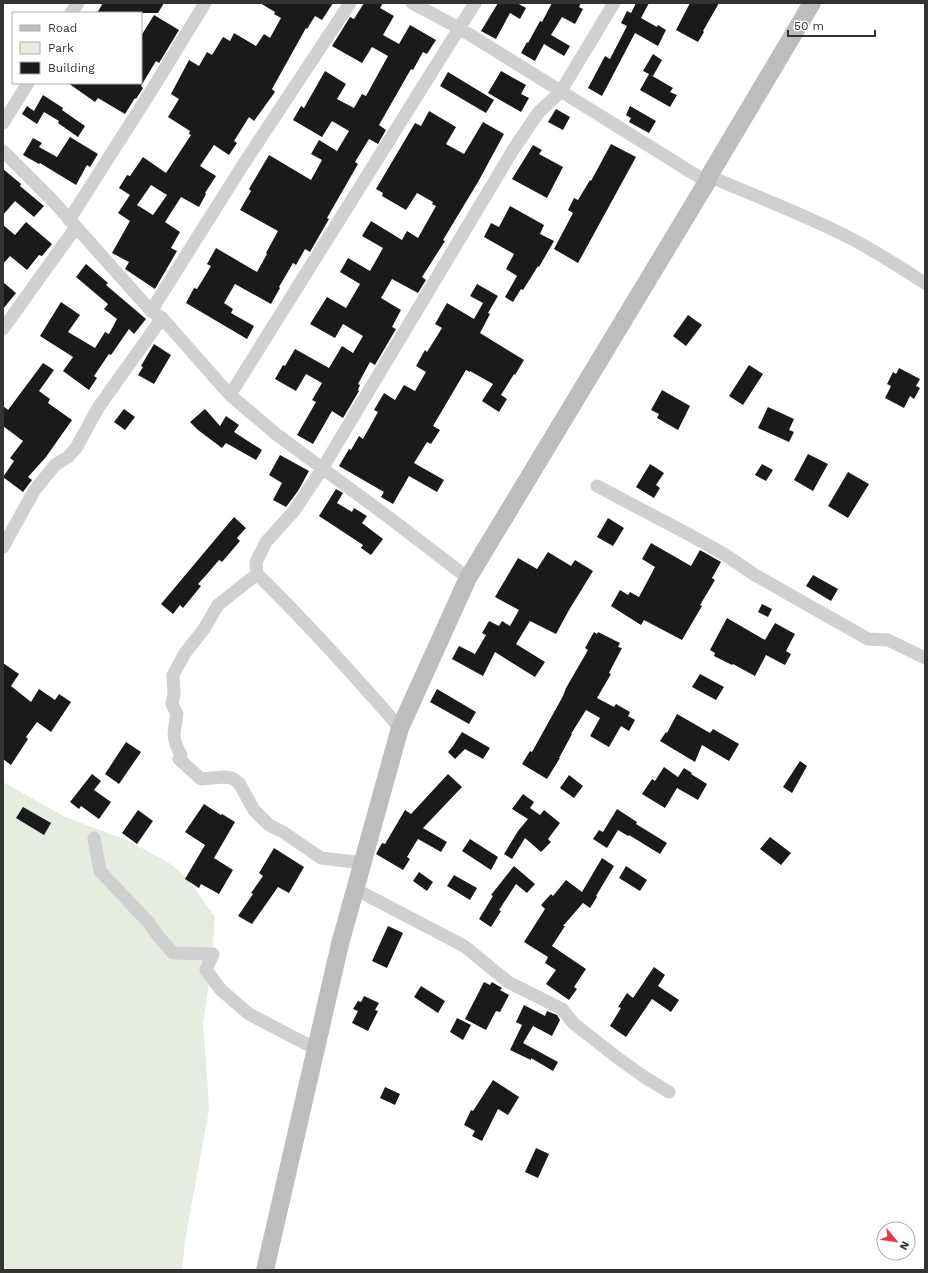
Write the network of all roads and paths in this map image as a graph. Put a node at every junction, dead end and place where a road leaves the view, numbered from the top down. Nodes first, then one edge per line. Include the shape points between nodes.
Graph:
1 (78, 3) edge
2 (205, 3) edge
3 (350, 3) edge
4 (412, 3) edge
5 (474, 3) edge
6 (614, 3) edge
7 (812, 3) edge
8 (73, 12) edge
9 (459, 28) junction
10 (27, 84) edge
11 (561, 91) junction
12 (3, 123) edge
13 (3, 151) edge
14 (708, 179) junction
15 (73, 223) junction
16 (925, 283) edge
17 (157, 314) junction
18 (3, 329) edge
19 (230, 395) junction
20 (322, 469) junction
21 (598, 486) dead end
22 (3, 547) edge
23 (257, 574) junction
24 (468, 578) junction
25 (925, 658) edge
26 (400, 728) junction
27 (94, 838) dead end
28 (363, 863) junction
29 (355, 889) junction
30 (316, 1049) junction
31 (669, 1092) dead end
32 (265, 1270) edge

1 - 8 street
2 - 15 street
3 - 17 street via 241,168
4 - 9 street
5 - 9 street
6 - 11 street
7 - 14 street
9 - 11 street
9 - 19 street
10 - 12 street
11 - 14 street
11 - 20 street via 538,113 513,150
13 - 15 street
14 - 16 street via 802,216 851,239
14 - 24 street
15 - 17 street
15 - 18 street
17 - 19 street
17 - 22 street via 76,448 55,466 34,491
19 - 20 street
20 - 23 street via 294,511 266,542 256,562
20 - 24 street
21 - 25 street via 724,554 755,575 868,639 888,640
23 - 26 street via 360,681
23 - 28 street via 218,605 173,675 172,704 177,714 173,732 175,744 181,755 179,759 201,779 232,778 239,783 261,819 321,858
24 - 26 street
26 - 28 street
27 - 30 street via 100,871 149,923 173,953 213,954 206,970 222,990 249,1014
28 - 29 street
29 - 30 street
29 - 31 street via 464,946 508,982 562,1009 573,1023 646,1078
30 - 32 street

